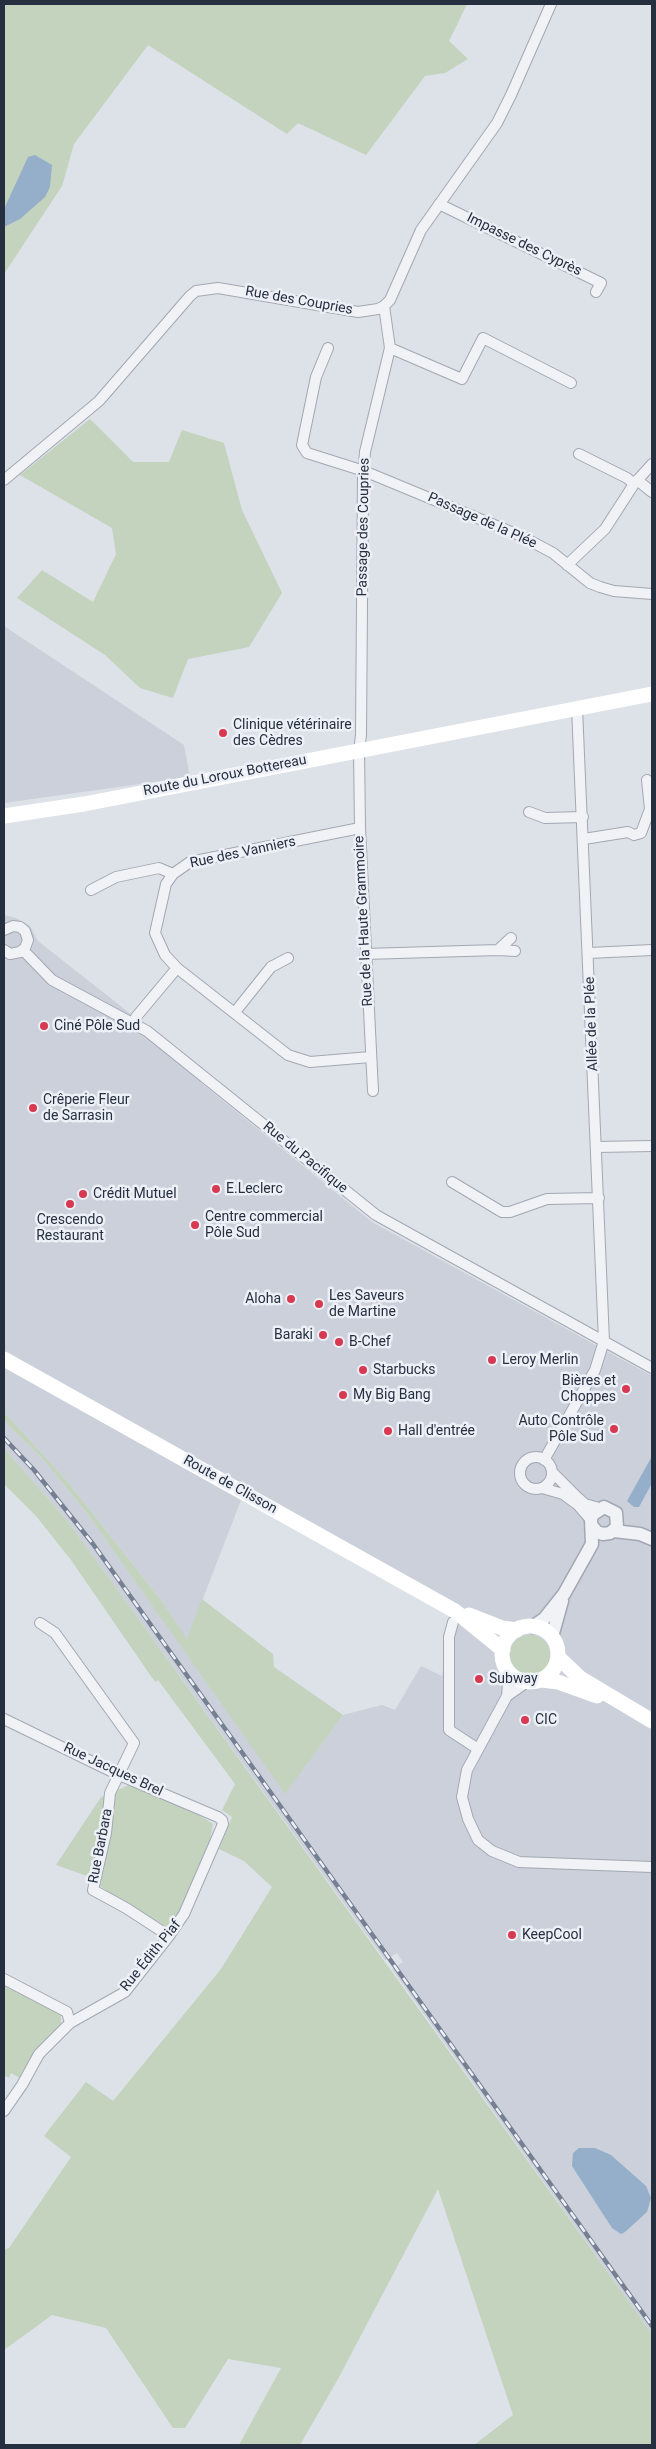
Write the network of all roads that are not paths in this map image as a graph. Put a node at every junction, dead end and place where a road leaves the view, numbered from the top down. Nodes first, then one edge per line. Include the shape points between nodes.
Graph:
1 (551, 4) edge
2 (439, 204) junction
3 (596, 292) dead end
4 (384, 306) junction
5 (328, 348) dead end
6 (390, 348) junction
7 (571, 383) dead end
8 (579, 454) dead end
9 (652, 464) edge
10 (364, 471) junction
11 (4, 480) edge
12 (636, 482) junction
13 (652, 492) edge
14 (567, 565) junction
15 (652, 594) edge
16 (652, 694) edge
17 (577, 708) junction
18 (358, 751) junction
19 (648, 780) dead end
20 (529, 812) dead end
21 (4, 816) edge
22 (583, 817) junction
23 (360, 828) junction
24 (584, 839) junction
25 (173, 874) junction
26 (91, 890) dead end
27 (4, 929) edge
28 (511, 938) dead end
29 (4, 950) edge
30 (23, 950) junction
31 (498, 950) junction
32 (652, 950) edge
33 (515, 951) dead end
34 (589, 953) junction
35 (365, 954) junction
36 (288, 958) dead end
37 (177, 968) junction
38 (235, 1012) junction
39 (134, 1023) junction
40 (370, 1058) junction
41 (373, 1091) dead end
42 (652, 1146) edge
43 (597, 1147) junction
44 (452, 1182) dead end
45 (599, 1198) junction
46 (604, 1341) junction
47 (4, 1360) edge
48 (652, 1368) edge
49 (544, 1460) junction
50 (552, 1472) junction
51 (542, 1488) junction
52 (599, 1508) junction
53 (592, 1523) junction
54 (614, 1528) junction
55 (652, 1539) edge
56 (593, 1541) junction
57 (564, 1594) junction
58 (454, 1616) junction
59 (40, 1623) dead end
60 (525, 1628) junction
61 (552, 1637) junction
62 (503, 1650) junction
63 (558, 1657) junction
64 (509, 1672) junction
65 (542, 1680) junction
66 (527, 1682) junction
67 (507, 1696) junction
68 (618, 1701) junction
69 (4, 1719) edge
70 (652, 1721) edge
71 (478, 1749) junction
72 (119, 1775) junction
73 (222, 1820) joint
74 (652, 1867) edge
75 (170, 1936) junction
76 (4, 1979) edge
77 (70, 2023) junction
78 (4, 2111) edge

1 - 2 street via 512,96
2 - 3 street, Impasse des Cyprès via 601,283
2 - 4 street via 415,239 390,300
4 - 6 street, Passage des Coupries
4 - 11 street, Rue des Coupries via 378,310 358,312 218,288 196,291 99,401
5 - 10 street, Passage de la Plée via 316,377 302,445 307,454
6 - 7 street via 462,380 483,338
6 - 10 street, Passage des Coupries via 365,452
8 - 12 street
9 - 12 street
10 - 14 street, Passage de la Plée via 521,536
10 - 18 street, Passage des Coupries via 361,735
12 - 13 street
12 - 14 street via 605,529
14 - 15 street, Passage de la Plée via 600,587
16 - 17 main road, Route du Loroux Bottereau
17 - 18 main road, Route du Loroux Bottereau
17 - 22 street, Allée de la Plée
18 - 21 main road, Route du Loroux Bottereau via 84,804
18 - 23 street, Rue de la Haute Grammoire
19 - 24 street via 650,810 641,833
20 - 22 street via 545,818
22 - 24 street, Allée de la Plée
23 - 25 street, Rue des Vanniers via 190,862
23 - 35 street, Rue de la Haute Grammoire
24 - 34 street, Allée de la Plée
25 - 26 street via 159,868 116,877
25 - 37 street, Rue des Vanniers via 166,884 155,933 165,955
27 - 30 street via 16,926 25,931 28,940
28 - 31 street
29 - 30 street via 13,954
30 - 39 street, Rue du Pacifique via 52,980
31 - 33 street
31 - 35 street
32 - 34 street
34 - 43 street, Allée de la Plée
35 - 40 street, Rue de la Haute Grammoire
36 - 38 street via 271,967
37 - 38 street, Rue des Vanniers
37 - 39 street
38 - 40 street, Rue des Vanniers via 288,1055 302,1061
39 - 46 street, Rue du Pacifique via 376,1215
40 - 41 street, Rue de la Haute Grammoire
42 - 43 street
43 - 45 street, Allée de la Plée
44 - 45 street via 502,1212 515,1211 547,1199
45 - 46 street, Allée de la Plée
46 - 48 street, Rue du Pacifique
46 - 49 street, Allée de la Plée via 595,1370
47 - 58 main road, Route de Clisson
49 - 50 street
49 - 51 street via 533,1458 521,1469 522,1481 527,1486
50 - 51 street via 549,1482
50 - 52 street via 577,1498
51 - 53 street via 563,1494 578,1505
52 - 53 street
52 - 54 street via 613,1510
53 - 54 street via 603,1534
53 - 56 street
54 - 55 street
54 - 56 street
56 - 57 street
57 - 60 street via 544,1619
57 - 61 street
58 - 60 main road, Route de Clisson via 502,1628
58 - 62 main road, Route de Clisson
58 - 71 street via 449,1637 449,1730
59 - 72 street via 55,1633 134,1743
60 - 61 main road, Route de Clisson via 540,1628
60 - 62 main road via 506,1642
61 - 63 main road
62 - 64 main road
63 - 65 main road via 554,1669
63 - 68 main road via 573,1674
64 - 66 main road
64 - 67 street
65 - 66 main road
65 - 68 main road
66 - 67 street
67 - 71 street
68 - 70 main road
69 - 72 street, Rue Jacques Brel
71 - 74 street via 467,1770 462,1797 478,1840 492,1851 519,1862
72 - 73 street, Rue Jacques Brel
72 - 75 street, Rue Barbara via 110,1793 106,1833 92,1890
73 - 75 street, Rue Édith Piaf via 184,1914
75 - 77 street, Rue Édith Piaf via 125,1992
76 - 77 street via 67,2012
77 - 78 street, Rue Édith Piaf via 39,2054

